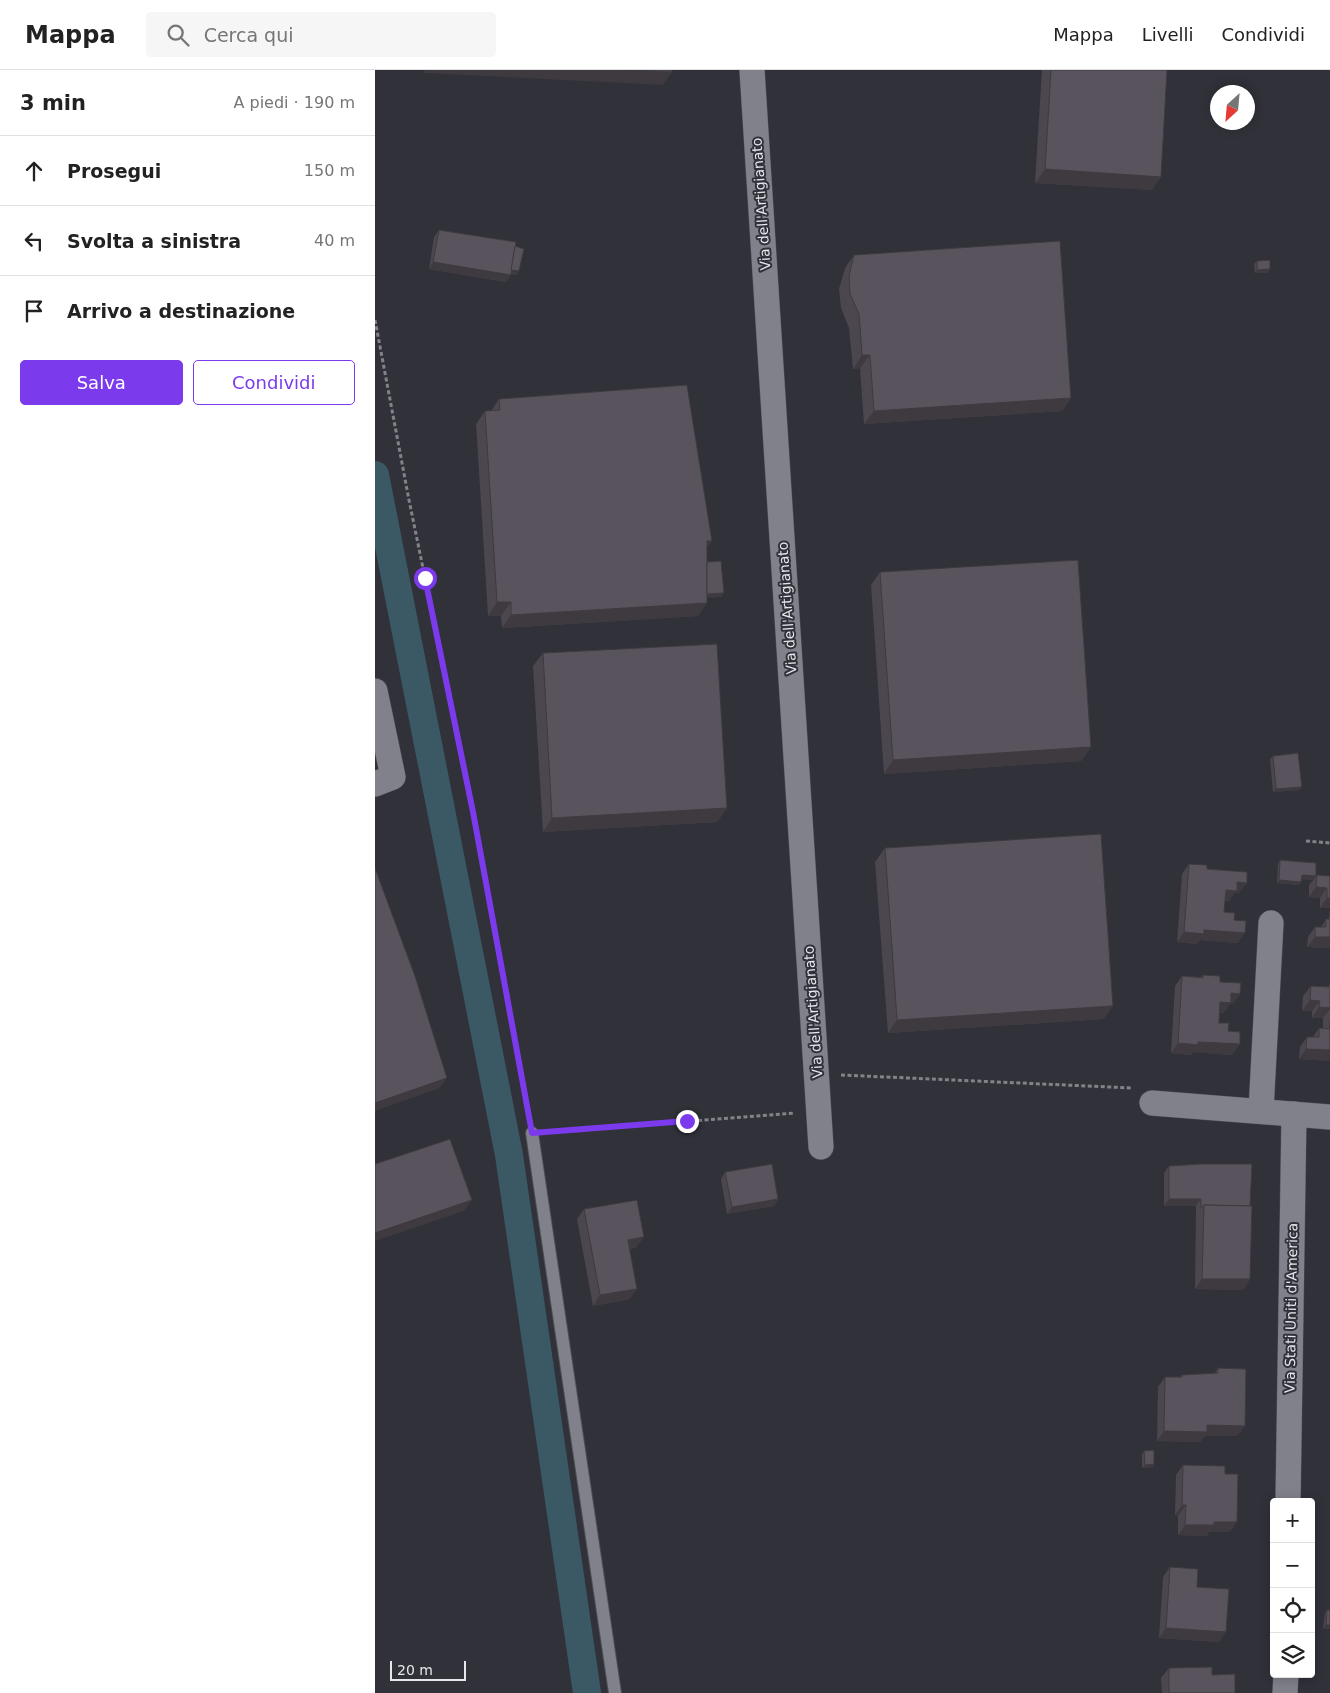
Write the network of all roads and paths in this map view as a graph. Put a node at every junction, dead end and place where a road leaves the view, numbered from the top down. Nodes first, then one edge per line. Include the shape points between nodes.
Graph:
1 (752, 70) edge
2 (375, 320) edge
3 (375, 691) edge
4 (375, 784) edge
5 (1306, 841) dead end
6 (1330, 843) edge
7 (1271, 924) dead end
8 (841, 1075) dead end
9 (1152, 1103) joint
10 (1261, 1111) junction
11 (804, 1112) dead end
12 (1294, 1114) junction
13 (1330, 1116) edge
14 (532, 1133) junction
15 (821, 1147) dead end
16 (1288, 1498) edge
17 (1286, 1678) edge
18 (615, 1693) edge
19 (1285, 1693) edge

1 - 15 street, Via dell'Artigianato
2 - 14 path via 473,812
3 - 4 street via 393,777
5 - 6 path
7 - 10 street
8 - 9 path via 1142,1089
9 - 10 street
10 - 12 street
11 - 14 path
12 - 13 street
12 - 16 street, Via Stati Uniti d'America
14 - 18 lane
17 - 19 street

